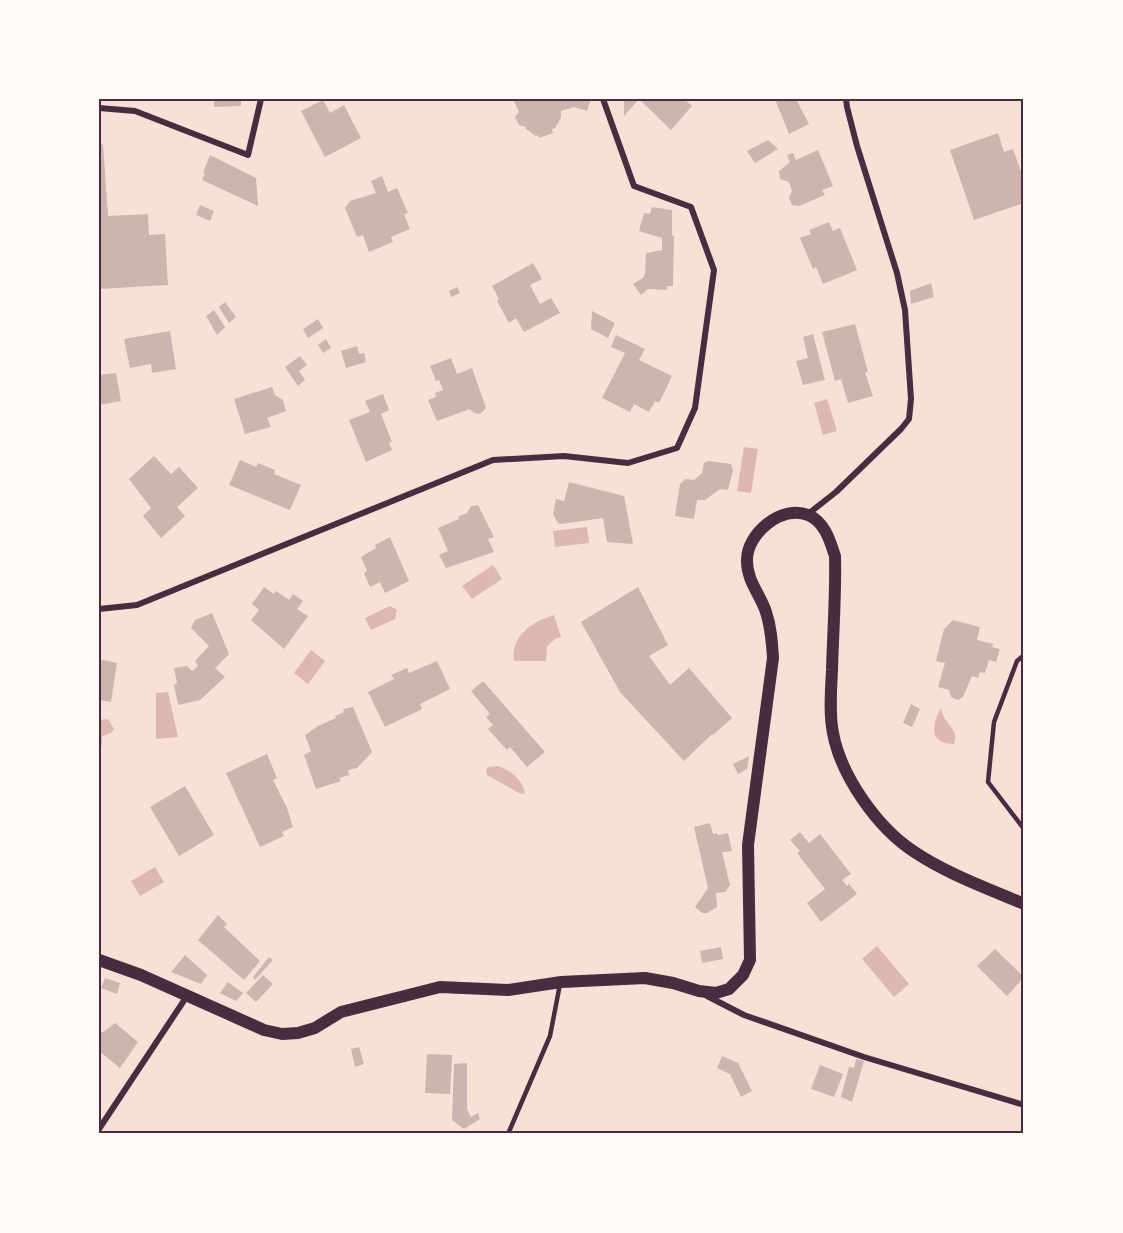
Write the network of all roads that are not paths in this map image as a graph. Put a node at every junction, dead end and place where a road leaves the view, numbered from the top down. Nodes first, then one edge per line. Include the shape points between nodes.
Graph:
1 (261, 99) edge
2 (603, 99) edge
3 (846, 99) edge
4 (99, 108) edge
5 (808, 514) junction
6 (99, 609) edge
7 (1024, 655) edge
8 (1024, 829) edge
9 (1024, 904) edge
10 (99, 960) edge
11 (561, 982) junction
12 (699, 991) junction
13 (187, 996) junction
14 (1024, 1105) edge
15 (99, 1129) edge
16 (508, 1134) edge

1 - 4 street via 248,155 135,111
2 - 6 street via 634,186 691,207 714,270 695,408 677,448 628,463 564,456 493,460 137,605
3 - 5 street via 903,300 911,399 909,419 901,429
5 - 9 main road via 829,537 835,556 833,734 855,788 879,821 912,851
5 - 12 main road via 776,519 749,544 751,584 766,611 773,658 748,845 750,960 743,975 729,989 716,993
7 - 8 lane via 1017,661 994,722 988,782
10 - 13 main road
11 - 12 main road via 645,978
11 - 13 main road via 508,990 426,989 341,1011 315,1028 282,1034 255,1027
11 - 16 lane via 550,1036
12 - 14 street via 744,1015 864,1057
13 - 15 street

